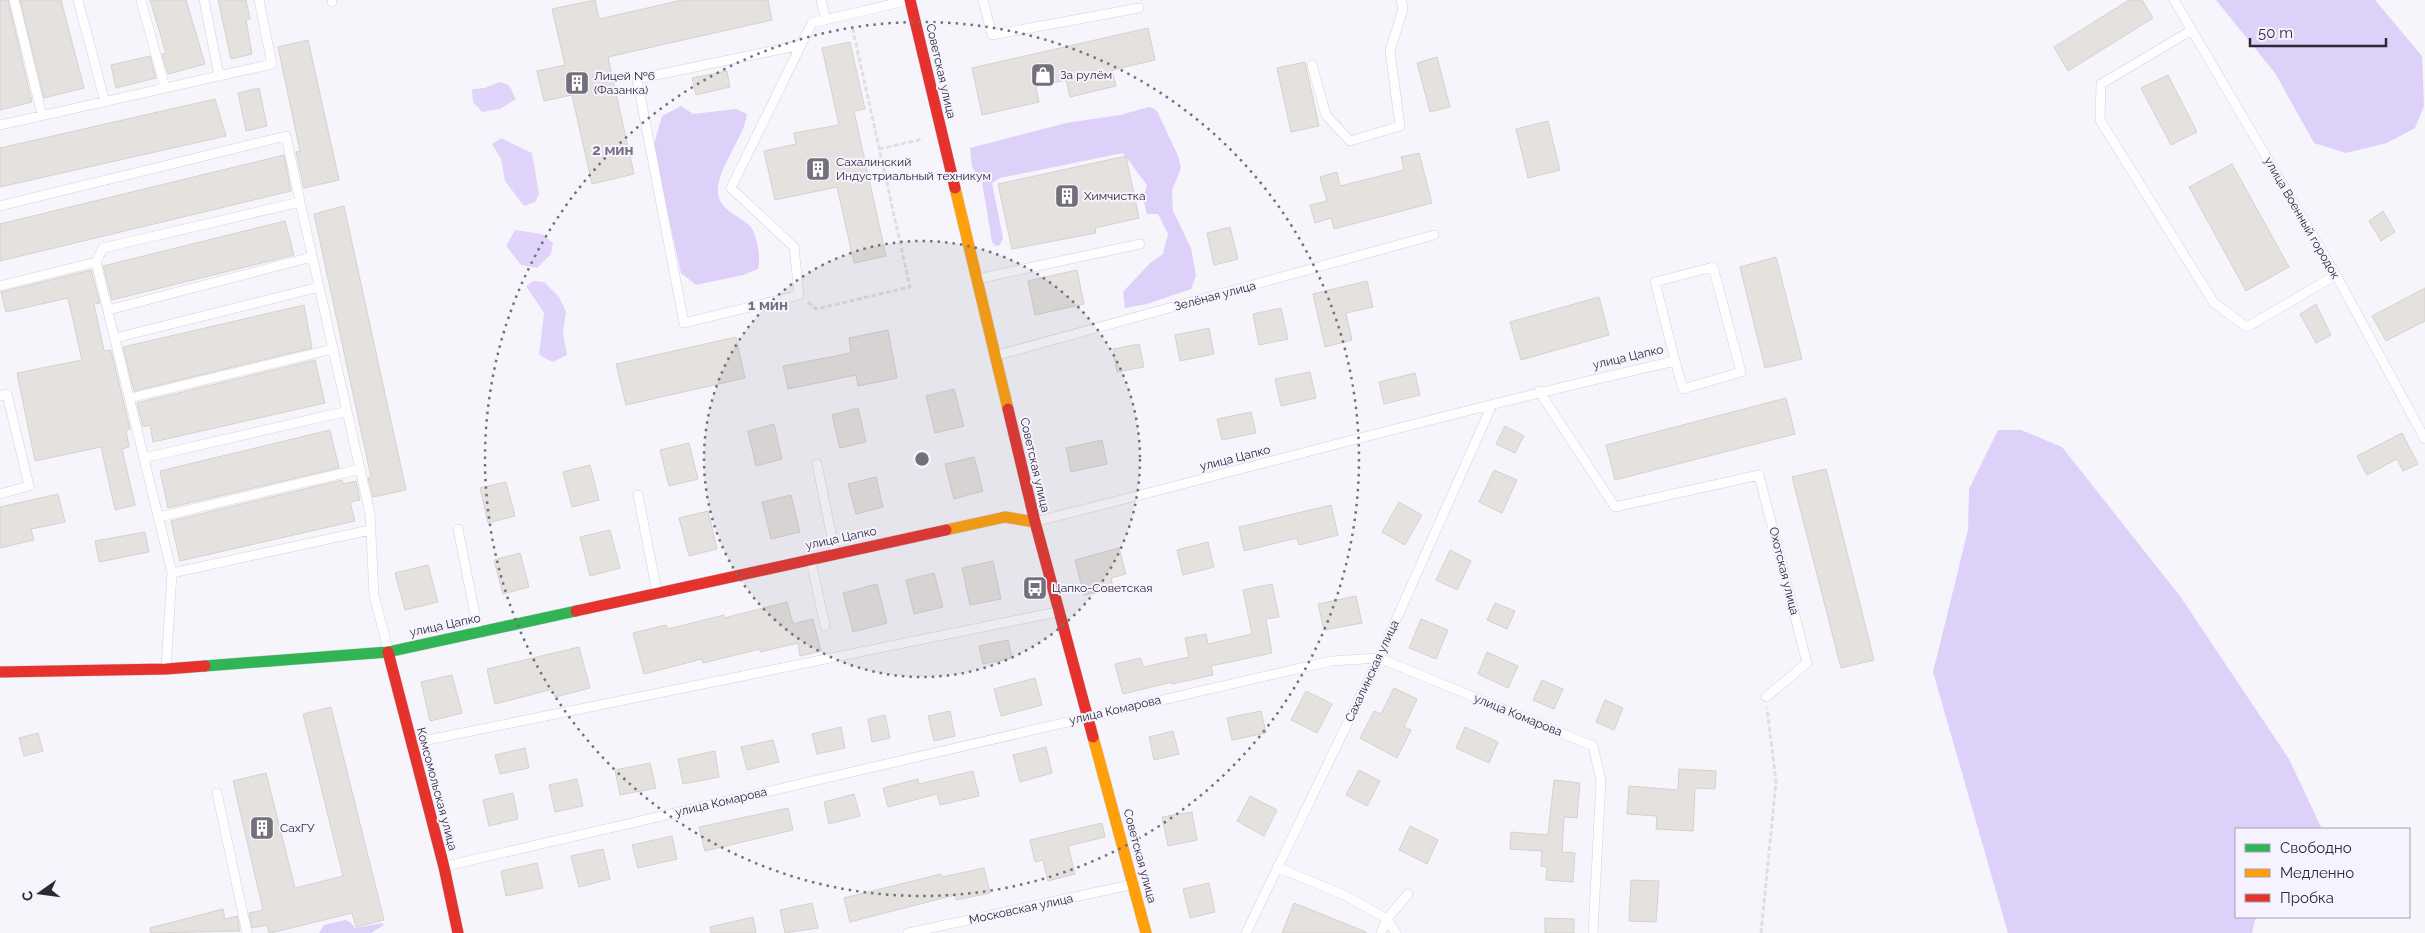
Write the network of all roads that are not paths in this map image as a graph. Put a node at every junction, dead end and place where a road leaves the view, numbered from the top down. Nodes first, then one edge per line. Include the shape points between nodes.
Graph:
1 (14, 0) edge
2 (78, 0) edge
3 (141, 0) edge
4 (204, 0) edge
5 (259, 0) edge
6 (821, 0) edge
7 (910, 0) edge
8 (983, 0) edge
9 (1401, 0) edge
10 (2174, 0) edge
11 (1139, 8) dead end
12 (826, 20) junction
13 (2192, 30) junction
14 (801, 45) junction
15 (1312, 65) dead end
16 (219, 76) junction
17 (165, 88) junction
18 (105, 102) junction
19 (42, 116) junction
20 (0, 125) edge
21 (300, 202) junction
22 (0, 206) edge
23 (1434, 235) dead end
24 (1140, 244) dead end
25 (312, 257) junction
26 (96, 262) junction
27 (2336, 276) junction
28 (977, 279) junction
29 (0, 286) edge
30 (319, 287) junction
31 (108, 310) junction
32 (115, 338) junction
33 (333, 349) junction
34 (995, 356) junction
35 (1675, 361) junction
36 (1539, 392) junction
37 (0, 396) edge
38 (130, 398) junction
39 (1492, 405) junction
40 (347, 411) junction
41 (2425, 439) edge
42 (144, 458) junction
43 (817, 464) dead end
44 (360, 469) junction
45 (0, 494) edge
46 (638, 495) dead end
47 (159, 517) junction
48 (1035, 522) junction
49 (458, 529) dead end
50 (370, 530) junction
51 (835, 553) junction
52 (810, 559) junction
53 (172, 573) junction
54 (657, 593) junction
55 (1059, 612) junction
56 (825, 626) dead end
57 (478, 632) junction
58 (388, 652) junction
59 (1379, 658) junction
60 (166, 669) junction
61 (0, 672) edge
62 (1766, 697) road end
63 (1088, 716) junction
64 (410, 744) junction
65 (217, 793) dead end
66 (444, 866) junction
67 (1277, 867) junction
68 (1133, 884) junction
69 (1408, 894) dead end
70 (1387, 919) junction
71 (247, 933) edge
72 (458, 933) edge
73 (908, 933) edge
74 (1146, 933) edge
75 (1246, 933) edge
76 (1381, 933) edge
77 (1396, 933) edge
78 (1593, 933) edge

1 - 19 lane
2 - 18 lane
3 - 17 lane
4 - 16 lane
5 - 16 lane via 272,64
6 - 12 lane
7 - 12 lane
7 - 28 street, Советская улица
8 - 11 lane via 992,35
9 - 15 lane via 1403,9 1390,51 1400,126 1350,141 1326,115
10 - 13 lane, улица Военный городок
12 - 14 lane via 812,23
13 - 27 lane, улица Военный городок
13 - 27 lane via 2101,84 2100,120 2214,303 2247,326
14 - 14 lane via 730,188 794,247 800,295 684,322 637,79
16 - 17 lane
17 - 18 lane
18 - 19 lane
19 - 20 lane
21 - 22 lane via 286,136
21 - 25 lane
21 - 26 lane via 103,248
23 - 34 lane, Зелёная улица
24 - 28 lane
25 - 30 lane
25 - 31 lane
26 - 29 lane
26 - 31 lane
27 - 41 lane, улица Военный городок
28 - 34 street, Советская улица
30 - 32 lane
30 - 33 lane
31 - 32 lane
32 - 38 lane
33 - 38 lane
33 - 40 lane
34 - 48 street, Советская улица
35 - 35 lane, улица Цапко via 1683,389 1741,372 1712,268 1655,282
35 - 36 lane, улица Цапко
36 - 39 lane, улица Цапко
36 - 62 lane, Охотская улица via 1615,508 1759,476 1808,664
37 - 45 lane via 7,394 29,486
38 - 42 lane
39 - 48 lane, улица Цапко
39 - 59 lane, Сахалинская улица
40 - 42 lane
40 - 44 lane
42 - 47 lane
43 - 51 lane
44 - 47 lane
44 - 50 lane via 370,514
46 - 54 lane
47 - 53 lane
48 - 51 street, улица Цапко via 1004,517
48 - 55 street, Советская улица
49 - 57 lane
50 - 53 lane
50 - 58 lane via 374,595
51 - 52 street, улица Цапко
52 - 54 street, улица Цапко
52 - 56 lane
53 - 60 lane
54 - 57 street, улица Цапко
55 - 63 street, Советская улица
55 - 64 lane
57 - 58 street, улица Цапко
58 - 60 street, улица Цапко
58 - 64 street, Комсомольская улица
59 - 63 lane, улица Комарова via 1331,661
59 - 67 lane, Сахалинская улица
59 - 78 lane, улица Комарова via 1593,746 1601,780
60 - 61 street, улица Цапко
63 - 66 lane, улица Комарова
63 - 68 street, Советская улица
64 - 66 street, Комсомольская улица
65 - 71 lane
66 - 72 street, Комсомольская улица
67 - 70 lane via 1346,896
67 - 75 lane, Сахалинская улица
68 - 73 lane, Московская улица
68 - 74 street, Советская улица
69 - 70 lane
70 - 76 lane
70 - 77 lane

